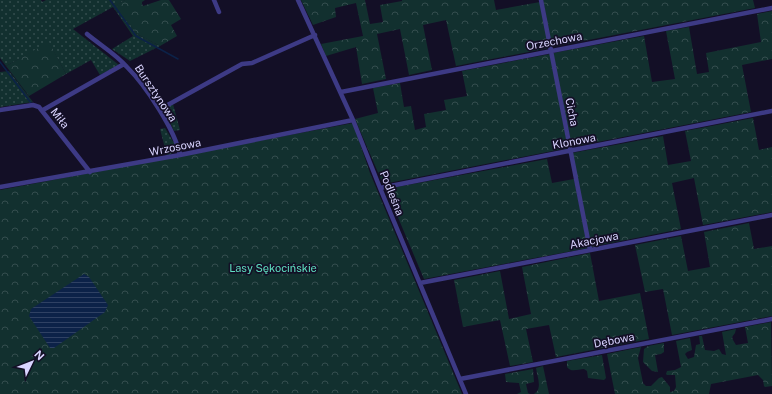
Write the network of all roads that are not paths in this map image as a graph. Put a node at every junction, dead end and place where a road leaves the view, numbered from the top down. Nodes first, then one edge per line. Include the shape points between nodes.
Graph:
1 (214, 0) edge
2 (298, 0) edge
3 (541, 0) edge
4 (772, 8) edge
5 (219, 12) dead end
6 (87, 34) dead end
7 (314, 35) junction
8 (551, 50) junction
9 (124, 64) junction
10 (341, 92) junction
11 (164, 107) dead end
12 (0, 110) edge
13 (43, 110) junction
14 (772, 111) edge
15 (353, 120) junction
16 (570, 150) junction
17 (180, 155) junction
18 (90, 172) junction
19 (0, 187) edge
20 (380, 188) junction
21 (772, 215) edge
22 (590, 250) junction
23 (420, 283) junction
24 (772, 319) edge
25 (460, 379) junction
26 (466, 394) edge

1 - 5 street
2 - 7 street, Podleśna
3 - 8 street, Cicha
4 - 8 street, Orzechowa
6 - 9 street, Bursztynowa
7 - 10 street, Podleśna
7 - 11 street via 252,63 242,64
8 - 10 street, Orzechowa
8 - 16 street, Cicha
9 - 13 street, Miła
9 - 17 street, Bursztynowa via 158,109 179,146
10 - 15 street, Podleśna
12 - 13 street via 33,105
13 - 18 street, Miła
14 - 16 street, Klonowa
15 - 17 street, Wrzosowa
15 - 20 street, Podleśna
16 - 20 street, Klonowa
16 - 22 street, Cicha
17 - 18 street, Wrzosowa
18 - 19 street, Wrzosowa
20 - 23 street, Podleśna
21 - 22 street, Akacjowa
22 - 23 street, Akacjowa
23 - 25 street, Podleśna
24 - 25 street, Dębowa
25 - 26 street, Podleśna

